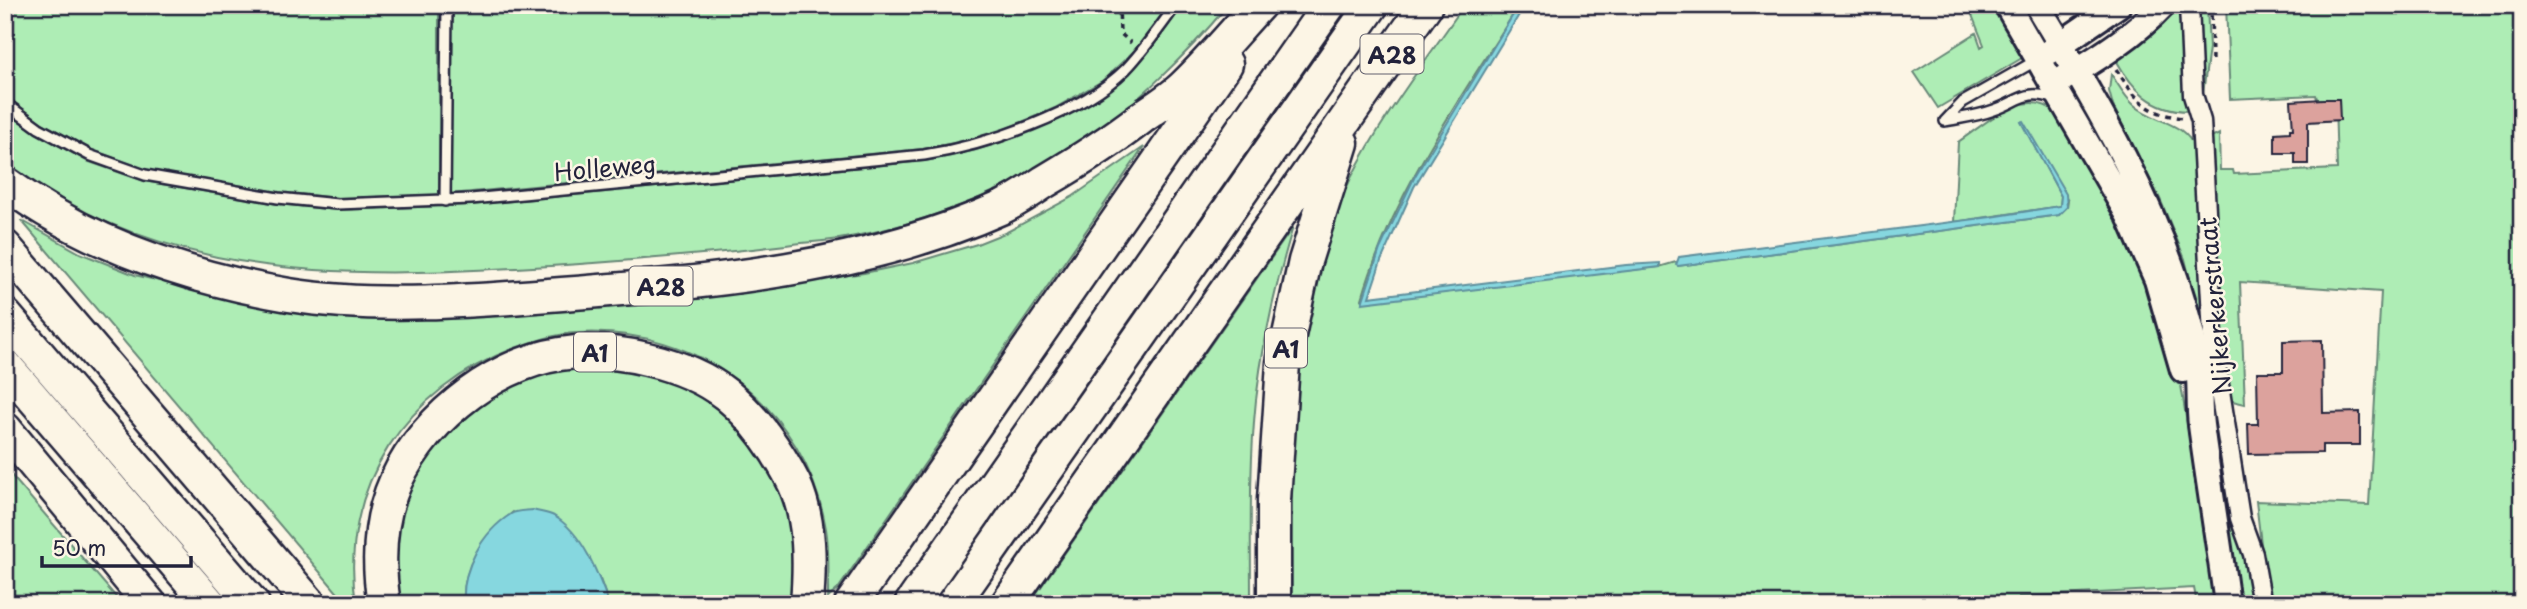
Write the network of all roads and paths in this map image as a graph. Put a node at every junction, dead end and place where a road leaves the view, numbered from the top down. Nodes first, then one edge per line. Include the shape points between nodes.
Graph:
1 (447, 5) edge
2 (1119, 5) edge
3 (1176, 5) edge
4 (1259, 5) edge
5 (1267, 5) edge
6 (1329, 5) edge
7 (1372, 5) edge
8 (1426, 5) edge
9 (2007, 5) edge
10 (2037, 5) edge
11 (2118, 5) edge
12 (2163, 5) edge
13 (2189, 5) edge
14 (13, 31) dead end
15 (2061, 45) junction
16 (1141, 51) junction
17 (5, 52) edge
18 (2106, 52) junction
19 (2038, 60) junction
20 (2077, 71) junction
21 (2059, 94) junction
22 (5, 103) edge
23 (1357, 103) junction
24 (2201, 121) junction
25 (5, 183) edge
26 (445, 201) junction
27 (5, 247) edge
28 (5, 315) edge
29 (5, 365) edge
30 (2200, 421) junction
31 (5, 429) edge
32 (150, 604) edge
33 (210, 604) edge
34 (253, 604) edge
35 (310, 604) edge
36 (384, 604) edge
37 (807, 604) edge
38 (851, 604) edge
39 (911, 604) edge
40 (953, 604) edge
41 (1007, 604) edge
42 (1274, 604) edge
43 (2227, 604) edge
44 (2262, 604) edge

1 - 26 lane
2 - 16 path via 1119,33
3 - 16 lane, Holleweg
4 - 25 highway, A28 via 1183,87 1099,150 1006,205 864,253 685,284 450,301 293,295 216,280 138,254 64,220
5 - 38 highway
6 - 39 highway
7 - 40 highway, A28
8 - 23 highway, A28
9 - 19 main road, Nijkerkerstraat
10 - 15 main road, Nijkerkerstraat
11 - 15 main road
12 - 18 main road
13 - 24 street, Nijkerkerstraat via 2193,96
14 - 17 path
15 - 19 main road
15 - 20 main road, Nijkerkerstraat
16 - 26 lane, Holleweg via 1105,86 1057,113 1008,135 952,151
18 - 20 main road
18 - 24 path via 2130,91 2146,106 2161,115
19 - 21 main road, Nijkerkerstraat
19 - 21 lane via 1963,102 1944,121 1994,110 2028,94
20 - 21 main road
20 - 30 main road, Nijkerkerstraat via 2125,158 2176,278 2199,374
21 - 30 main road, Nijkerkerstraat via 2129,216 2157,280
22 - 26 lane, Holleweg via 89,155 145,175 337,204
23 - 41 highway, A28
23 - 42 highway, A1 via 1305,261 1283,363 1274,500
24 - 44 street, Nijkerkerstraat via 2214,352 2240,518 2253,554
27 - 35 highway
28 - 34 highway
29 - 33 highway
30 - 43 main road, Nijkerkerstraat
31 - 32 highway
36 - 37 highway, A1 via 379,573 385,515 391,492 416,445 450,410 514,367 559,354 595,352 657,361 699,378 726,394 750,417 795,485 807,528

